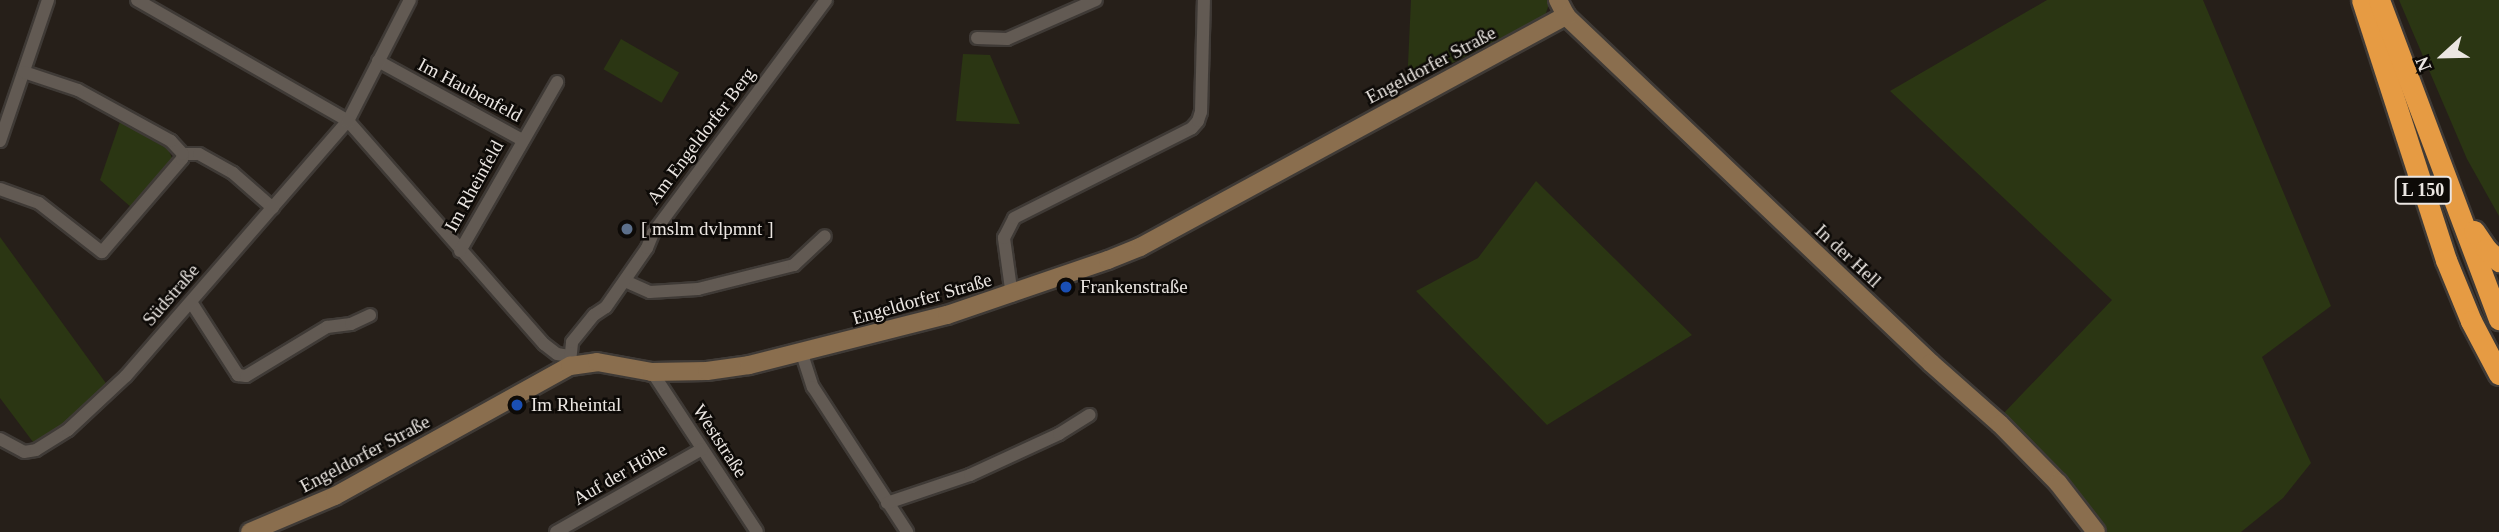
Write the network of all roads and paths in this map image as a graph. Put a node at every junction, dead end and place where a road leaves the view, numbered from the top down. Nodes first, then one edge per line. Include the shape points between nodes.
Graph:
1 (48, 0) edge
2 (137, 0) edge
3 (410, 0) edge
4 (826, 0) edge
5 (1096, 0) edge
6 (1205, 0) edge
7 (2362, 0) edge
8 (2379, 0) edge
9 (1562, 8) edge
10 (978, 38) dead end
11 (378, 61) junction
12 (24, 72) junction
13 (556, 82) dead end
14 (348, 121) junction
15 (522, 140) junction
16 (0, 141) edge
17 (183, 153) junction
18 (0, 189) edge
19 (2452, 189) junction
20 (273, 208) junction
21 (825, 236) dead end
22 (460, 251) junction
23 (2499, 261) edge
24 (625, 281) junction
25 (1012, 296) junction
26 (191, 302) junction
27 (370, 315) dead end
28 (2499, 319) edge
29 (802, 354) junction
30 (570, 361) junction
31 (652, 372) junction
32 (2499, 374) edge
33 (1090, 415) dead end
34 (0, 439) edge
35 (702, 449) junction
36 (887, 503) junction
37 (575, 527) edge
38 (250, 532) edge
39 (556, 532) edge
40 (757, 532) edge
41 (907, 532) edge
42 (2096, 532) edge

1 - 12 street
2 - 14 street
3 - 11 street
4 - 24 street, Am Engeldorfer Berg via 710,152
5 - 10 street via 1007,39
6 - 25 street via 1198,121 1014,218 1004,238
7 - 32 highway, L 150 via 2446,260
8 - 19 highway, L 150
9 - 25 street, Engeldorfer Straße via 1399,106 1140,247
9 - 42 street, In der Hell via 2000,424 2072,499
11 - 14 street
11 - 15 street, Im Haubenfeld
12 - 16 street
12 - 17 street via 78,90 171,141
13 - 15 street, Im Haubenfeld
14 - 20 street, Südstraße
14 - 22 street
15 - 22 street, Im Rheinfeld
17 - 18 street via 161,188 102,252 39,203
17 - 20 street via 199,154 233,173
19 - 23 highway via 2481,243
19 - 28 highway, L 150
20 - 26 street, Südstraße
21 - 24 street via 794,265 698,289 650,292
22 - 30 street via 544,344
24 - 30 street, Am Engeldorfer Berg via 572,342
25 - 29 street, Engeldorfer Straße
26 - 27 street via 238,376 246,376 327,327 351,324
26 - 34 street, Südstraße via 126,376 55,440 29,452
29 - 31 street, Engeldorfer Straße via 707,371
29 - 36 street via 813,387
30 - 31 street, Engeldorfer Straße
30 - 38 street, Engeldorfer Straße via 335,496
31 - 35 street, Weststraße
33 - 36 street via 970,475
35 - 37 street, Auf der Höhe
35 - 40 street, Weststraße
36 - 41 street
37 - 39 street, Auf der Höhe

